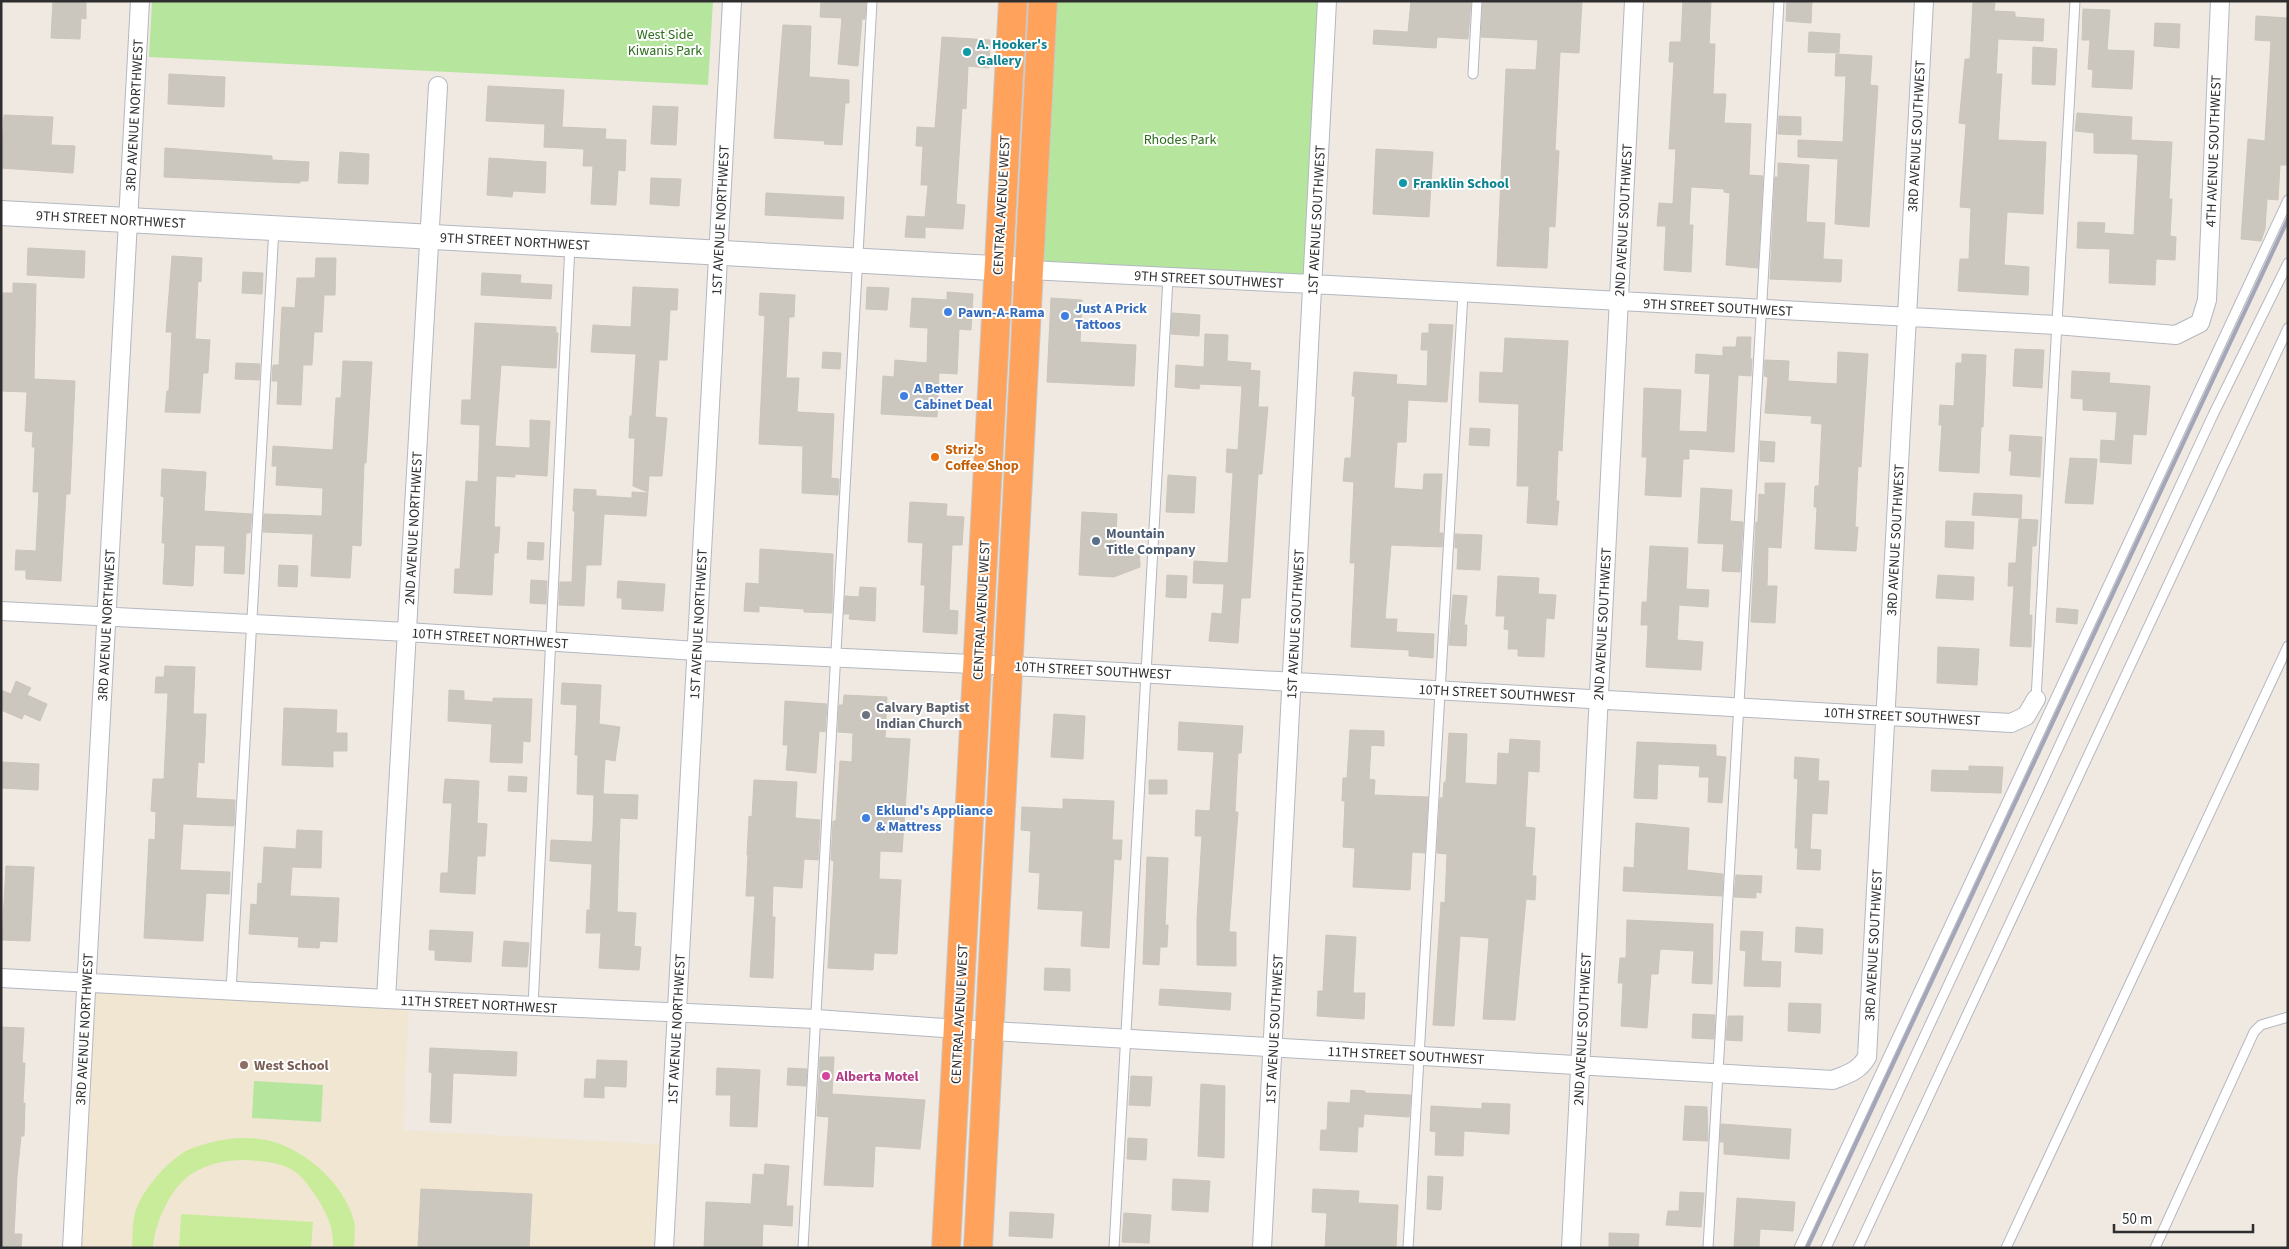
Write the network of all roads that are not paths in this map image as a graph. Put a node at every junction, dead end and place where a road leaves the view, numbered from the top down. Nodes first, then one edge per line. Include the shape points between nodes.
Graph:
1 (140, 1) edge
2 (732, 1) edge
3 (872, 1) edge
4 (1013, 1) edge
5 (1043, 1) edge
6 (1328, 1) edge
7 (1477, 1) edge
8 (1634, 1) edge
9 (1779, 1) edge
10 (1924, 1) edge
11 (2075, 1) edge
12 (2220, 1) edge
13 (1473, 74) dead end
14 (438, 86) dead end
15 (2288, 200) edge
16 (1, 213) edge
17 (128, 220) junction
18 (274, 228) junction
19 (430, 236) junction
20 (570, 244) junction
21 (718, 252) junction
22 (858, 260) junction
23 (2288, 263) edge
24 (998, 267) junction
25 (1029, 270) junction
26 (1168, 278) junction
27 (1312, 284) junction
28 (1463, 293) junction
29 (2207, 300) joint
30 (1618, 301) junction
31 (1761, 309) junction
32 (1907, 317) junction
33 (2056, 325) junction
34 (2288, 328) edge
35 (1, 612) edge
36 (107, 617) junction
37 (252, 624) junction
38 (407, 632) junction
39 (550, 642) junction
40 (2288, 646) edge
41 (697, 651) junction
42 (836, 658) junction
43 (978, 664) junction
44 (1008, 666) junction
45 (1146, 673) junction
46 (1292, 682) junction
47 (1439, 690) junction
48 (1598, 699) junction
49 (2036, 699) joint
50 (1738, 707) junction
51 (1885, 715) junction
52 (1, 978) edge
53 (86, 983) junction
54 (231, 991) junction
55 (386, 1000) junction
56 (533, 1006) junction
57 (677, 1012) junction
58 (2288, 1017) edge
59 (816, 1019) junction
60 (958, 1030) junction
61 (989, 1031) junction
62 (1124, 1039) junction
63 (1272, 1047) junction
64 (1420, 1056) junction
65 (1580, 1065) junction
66 (1719, 1073) junction
67 (1852, 1073) joint
68 (72, 1248) edge
69 (664, 1248) edge
70 (803, 1248) edge
71 (946, 1248) edge
72 (978, 1248) edge
73 (1114, 1248) edge
74 (1262, 1248) edge
75 (1408, 1248) edge
76 (1571, 1248) edge
77 (1708, 1248) edge
78 (1799, 1248) edge
79 (1826, 1248) edge
80 (1858, 1248) edge
81 (2006, 1248) edge
82 (2155, 1248) edge

1 - 17 street, 3RD AVENUE NORTHWEST
2 - 21 street, 1ST AVENUE NORTHWEST
3 - 22 lane
4 - 24 highway, CENTRAL AVENUE WEST
5 - 25 highway
6 - 27 street, 1ST AVENUE SOUTHWEST
7 - 13 lane
8 - 30 street, 2ND AVENUE SOUTHWEST
9 - 31 lane
10 - 32 street, 3RD AVENUE SOUTHWEST
11 - 33 lane
12 - 29 street, 4TH AVENUE SOUTHWEST
14 - 19 street, 2ND AVENUE NORTHWEST
15 - 78 lane
16 - 17 street, 9TH STREET NORTHWEST
17 - 18 street, 9TH STREET NORTHWEST
17 - 36 street, 3RD AVENUE NORTHWEST
18 - 19 street, 9TH STREET NORTHWEST
18 - 37 lane
19 - 20 street, 9TH STREET NORTHWEST
19 - 38 street, 2ND AVENUE NORTHWEST
20 - 21 street, 9TH STREET NORTHWEST
20 - 39 lane
21 - 22 street, 9TH STREET NORTHWEST
21 - 41 street, 1ST AVENUE NORTHWEST
22 - 24 street, 9TH STREET NORTHWEST
22 - 42 lane
23 - 79 lane via 2209,424
24 - 25 street, 9TH STREET NORTHWEST
24 - 43 highway, CENTRAL AVENUE WEST
25 - 26 street, 9TH STREET SOUTHWEST
25 - 44 highway
26 - 27 street, 9TH STREET SOUTHWEST
26 - 45 lane
27 - 28 street, 9TH STREET SOUTHWEST
27 - 46 street, 1ST AVENUE SOUTHWEST
28 - 30 street, 9TH STREET SOUTHWEST
28 - 47 lane
29 - 33 street, 9TH STREET SOUTHWEST via 2200,323 2176,335
30 - 31 street, 9TH STREET SOUTHWEST
30 - 48 street, 2ND AVENUE SOUTHWEST
31 - 32 street, 9TH STREET SOUTHWEST
31 - 50 lane
32 - 33 street, 9TH STREET SOUTHWEST
32 - 51 street, 3RD AVENUE SOUTHWEST
33 - 49 lane
34 - 80 lane
35 - 36 street, 10TH STREET NORTHWEST
36 - 37 street, 10TH STREET NORTHWEST
36 - 53 street, 3RD AVENUE NORTHWEST
37 - 38 street, 10TH STREET NORTHWEST
37 - 54 lane
38 - 39 street, 10TH STREET NORTHWEST
38 - 55 street, 2ND AVENUE NORTHWEST
39 - 41 street, 10TH STREET NORTHWEST
39 - 56 lane
40 - 81 lane
41 - 42 street, 10TH STREET NORTHWEST
41 - 57 street, 1ST AVENUE NORTHWEST
42 - 43 street, 10TH STREET NORTHWEST
42 - 59 lane
43 - 44 street, 10TH STREET SOUTHWEST
43 - 60 highway, CENTRAL AVENUE WEST
44 - 45 street, 10TH STREET SOUTHWEST
44 - 61 highway
45 - 46 street, 10TH STREET SOUTHWEST
45 - 62 lane
46 - 47 street, 10TH STREET SOUTHWEST
46 - 63 street, 1ST AVENUE SOUTHWEST
47 - 48 street, 10TH STREET SOUTHWEST
47 - 64 lane
48 - 50 street, 10TH STREET SOUTHWEST
48 - 65 street, 2ND AVENUE SOUTHWEST
49 - 51 street, 10TH STREET SOUTHWEST via 2026,716 2011,722
50 - 51 street, 10TH STREET SOUTHWEST
50 - 66 lane
51 - 67 street, 3RD AVENUE SOUTHWEST via 1867,1056 1862,1066
52 - 53 street, 11TH STREET NORTHWEST
53 - 54 street, 11TH STREET NORTHWEST
53 - 68 street, 3RD AVENUE NORTHWEST
54 - 55 street, 11TH STREET NORTHWEST
55 - 56 street, 11TH STREET NORTHWEST
56 - 57 street, 11TH STREET NORTHWEST
57 - 59 street, 11TH STREET NORTHWEST
57 - 69 street, 1ST AVENUE NORTHWEST
58 - 82 lane via 2260,1025 2254,1032
59 - 60 street, 11TH STREET NORTHWEST
59 - 70 lane
60 - 61 street, 11TH STREET SOUTHWEST
60 - 71 highway, CENTRAL AVENUE WEST
61 - 62 street, 11TH STREET SOUTHWEST
61 - 72 highway
62 - 63 street, 11TH STREET SOUTHWEST
62 - 73 lane
63 - 64 street, 11TH STREET SOUTHWEST
63 - 74 street, 1ST AVENUE SOUTHWEST
64 - 65 street, 11TH STREET SOUTHWEST
64 - 75 lane
65 - 66 street, 11TH STREET SOUTHWEST
65 - 76 street, 2ND AVENUE SOUTHWEST
66 - 67 street, 11TH STREET SOUTHWEST via 1833,1080
66 - 77 lane

